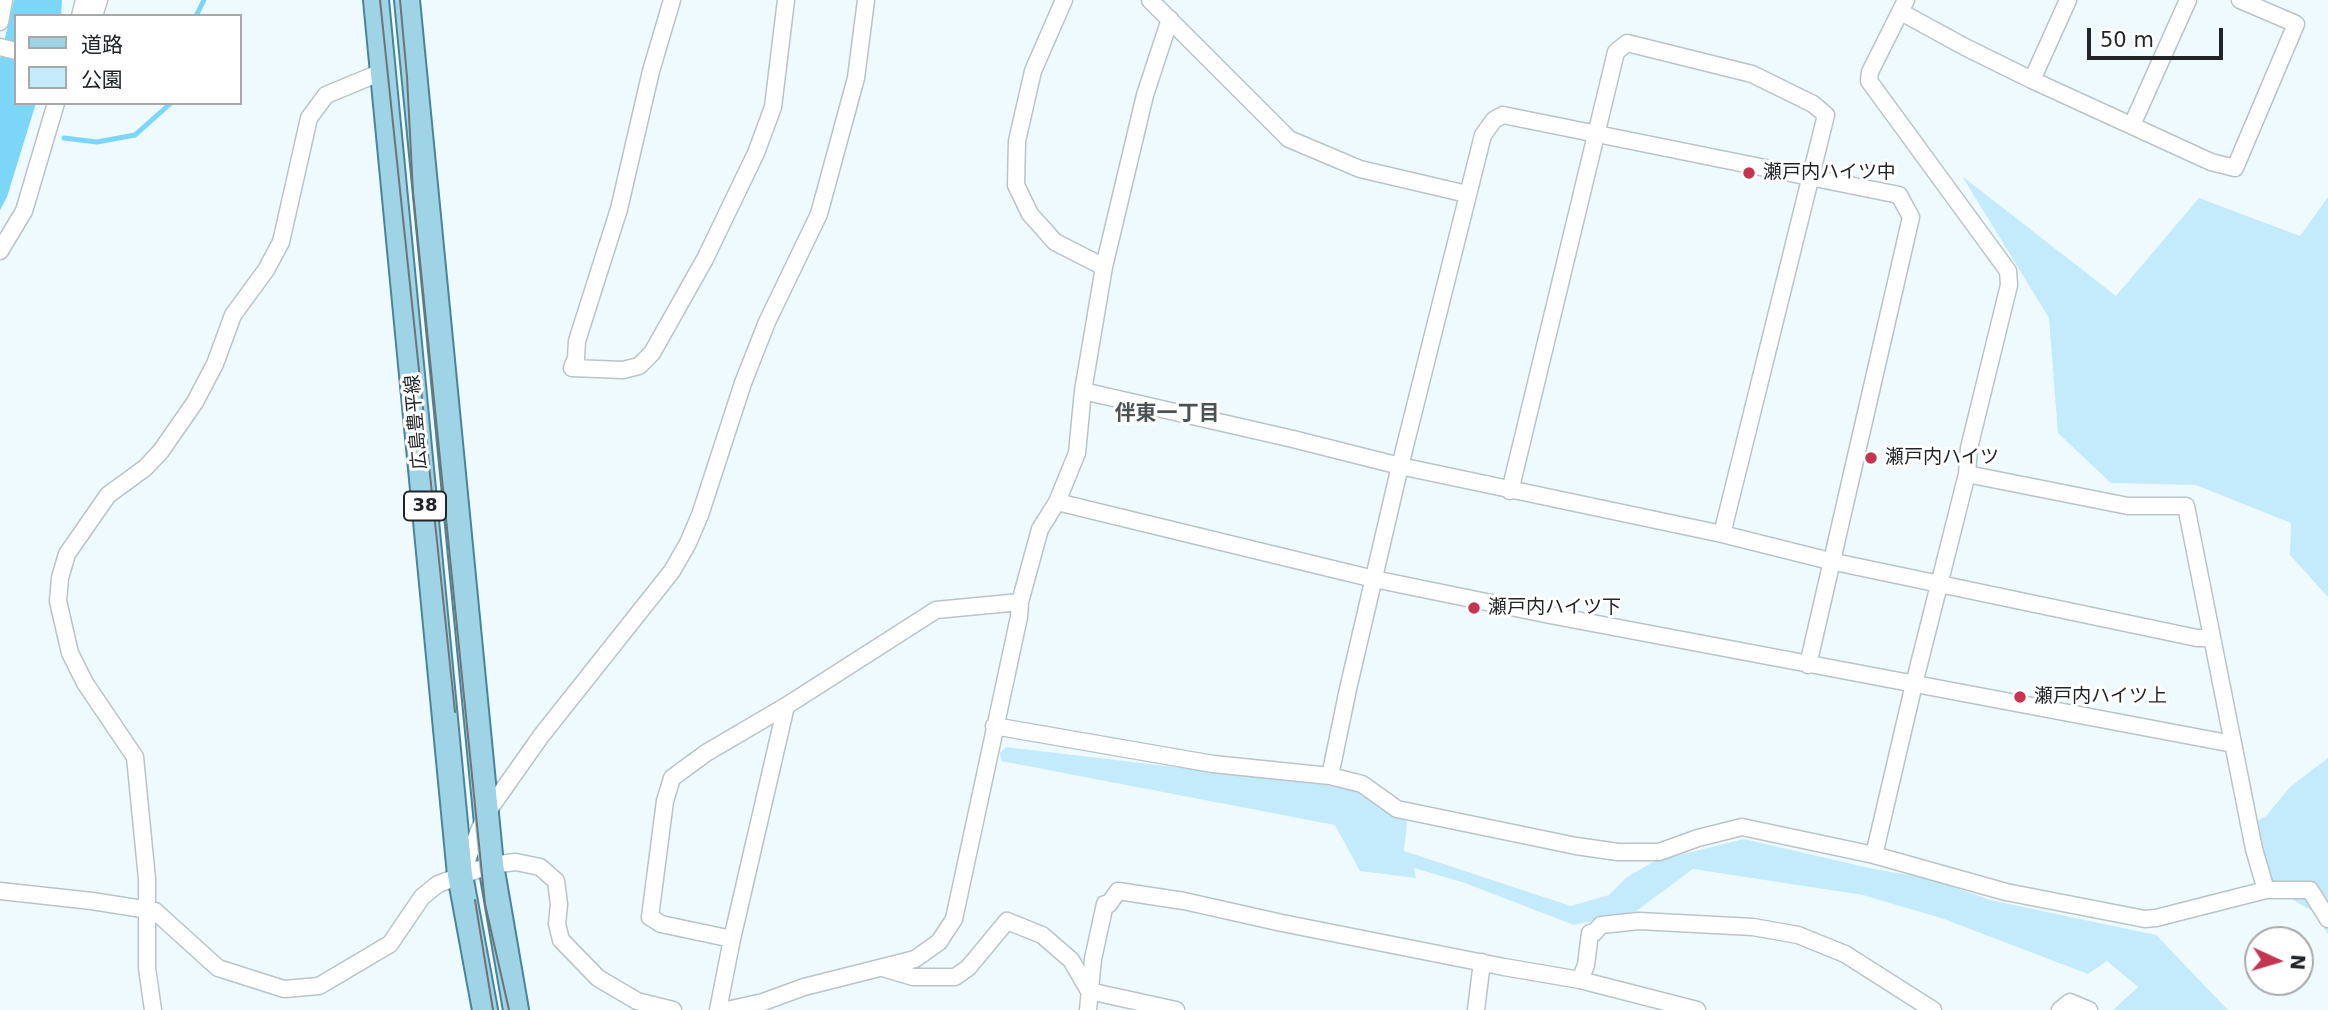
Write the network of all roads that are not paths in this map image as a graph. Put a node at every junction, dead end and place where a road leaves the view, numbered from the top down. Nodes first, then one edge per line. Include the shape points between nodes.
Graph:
1 (4, 0) edge
2 (376, 0) edge
3 (407, 0) edge
4 (672, 0) edge
5 (786, 0) edge
6 (866, 0) edge
7 (1064, 0) edge
8 (1150, 0) edge
9 (2068, 0) edge
10 (2188, 0) edge
11 (2240, 0) edge
12 (1903, 6) edge
13 (1170, 19) junction
14 (0, 22) edge
15 (384, 71) junction
16 (2032, 80) junction
17 (55, 105) edge
18 (2132, 125) junction
19 (1595, 133) junction
20 (1811, 177) junction
21 (1468, 194) junction
22 (0, 250) edge
23 (1104, 267) junction
24 (1083, 391) junction
25 (1400, 466) junction
26 (1967, 474) junction
27 (1510, 491) junction
28 (1057, 502) junction
29 (1722, 534) junction
30 (1830, 561) junction
31 (1374, 579) junction
32 (1939, 583) junction
33 (1020, 602) junction
34 (2212, 638) junction
35 (1808, 665) junction
36 (1914, 684) junction
37 (786, 705) junction
38 (994, 726) junction
39 (2234, 744) junction
40 (1330, 776) junction
41 (486, 814) junction
42 (1874, 855) junction
43 (491, 865) junction
44 (460, 875) junction
45 (2266, 890) junction
46 (0, 891) edge
47 (147, 910) junction
48 (2328, 919) edge
49 (732, 939) junction
50 (1482, 962) junction
51 (880, 967) junction
52 (1580, 980) junction
53 (1089, 992) junction
54 (153, 1010) edge
55 (485, 1010) edge
56 (516, 1010) edge
57 (673, 1010) edge
58 (718, 1010) edge
59 (727, 1010) edge
60 (1088, 1010) edge
61 (1177, 1010) edge
62 (1476, 1010) edge
63 (1697, 1010) edge
64 (1933, 1010) edge
65 (2060, 1010) edge
66 (2090, 1010) edge

1 - 14 street
2 - 15 main road, 広島豊平線 / 38
3 - 41 main road, 広島豊平線 / 38
4 - 5 street via 619,209 572,368 623,370 639,366 652,353 705,259 756,153 773,107
6 - 41 street via 856,78 819,214 766,322 688,543 672,571 541,736
7 - 23 street via 1032,71 1017,141 1016,186 1030,214 1055,242
8 - 13 street
9 - 16 street
10 - 18 street
11 - 18 street via 2296,24 2235,168 2211,162
12 - 16 street
12 - 26 street via 1869,81 2008,271 2009,285 1969,448
13 - 21 street via 1289,139 1360,169
13 - 23 street via 1145,96
15 - 44 main road, 広島豊平線 / 38
15 - 47 street via 326,95 309,118 281,242 233,315 195,402 162,451 108,495 67,554 60,578 58,601 70,653 135,757
16 - 18 street
17 - 22 street via 24,211
19 - 20 street
19 - 20 street via 1616,52 1627,43 1752,74 1813,104 1826,116
19 - 21 street via 1503,114 1483,135
19 - 27 street
20 - 29 street
20 - 30 street via 1899,195 1911,217
21 - 25 street
23 - 24 street
24 - 25 street
24 - 28 street via 1077,453
25 - 27 street
25 - 31 street
26 - 32 street
26 - 34 street via 2128,506 2186,506
27 - 29 street
28 - 31 street
28 - 33 street via 1040,529
29 - 30 street
30 - 32 street
30 - 35 street
31 - 35 street
31 - 40 street
32 - 34 street
32 - 36 street
33 - 37 street via 936,610
33 - 38 street
34 - 39 street
35 - 36 street
36 - 39 street
36 - 42 street
37 - 49 street
37 - 49 street via 672,778 665,801 650,917 661,924
38 - 40 street via 1213,764
38 - 51 street via 954,919 939,942 915,959
39 - 45 street
40 - 42 street via 1362,784 1397,809 1576,846 1659,852 1742,827
41 - 43 main road, 広島豊平線 / 38
41 - 44 street
42 - 45 street via 2006,892 2144,919
43 - 44 street
43 - 56 main road, 広島豊平線 / 38
43 - 57 street via 516,862 540,867 556,881 561,940 598,978 617,990 637,1001
44 - 47 street via 422,897 390,944 319,986 284,989 218,968 155,911
44 - 55 main road, 広島豊平線 / 38
45 - 48 street via 2310,890
46 - 47 street
47 - 54 street
49 - 58 street
50 - 52 street
50 - 53 street via 1118,891 1105,904
50 - 62 street
51 - 53 street via 913,977 955,977 968,968 1006,921 1042,935 1070,960
51 - 59 street
52 - 63 street
52 - 64 street via 1587,965 1590,933 1601,925 1639,921 1753,927 1798,935 1845,954
53 - 60 street
53 - 61 street
65 - 66 street via 2070,1002

